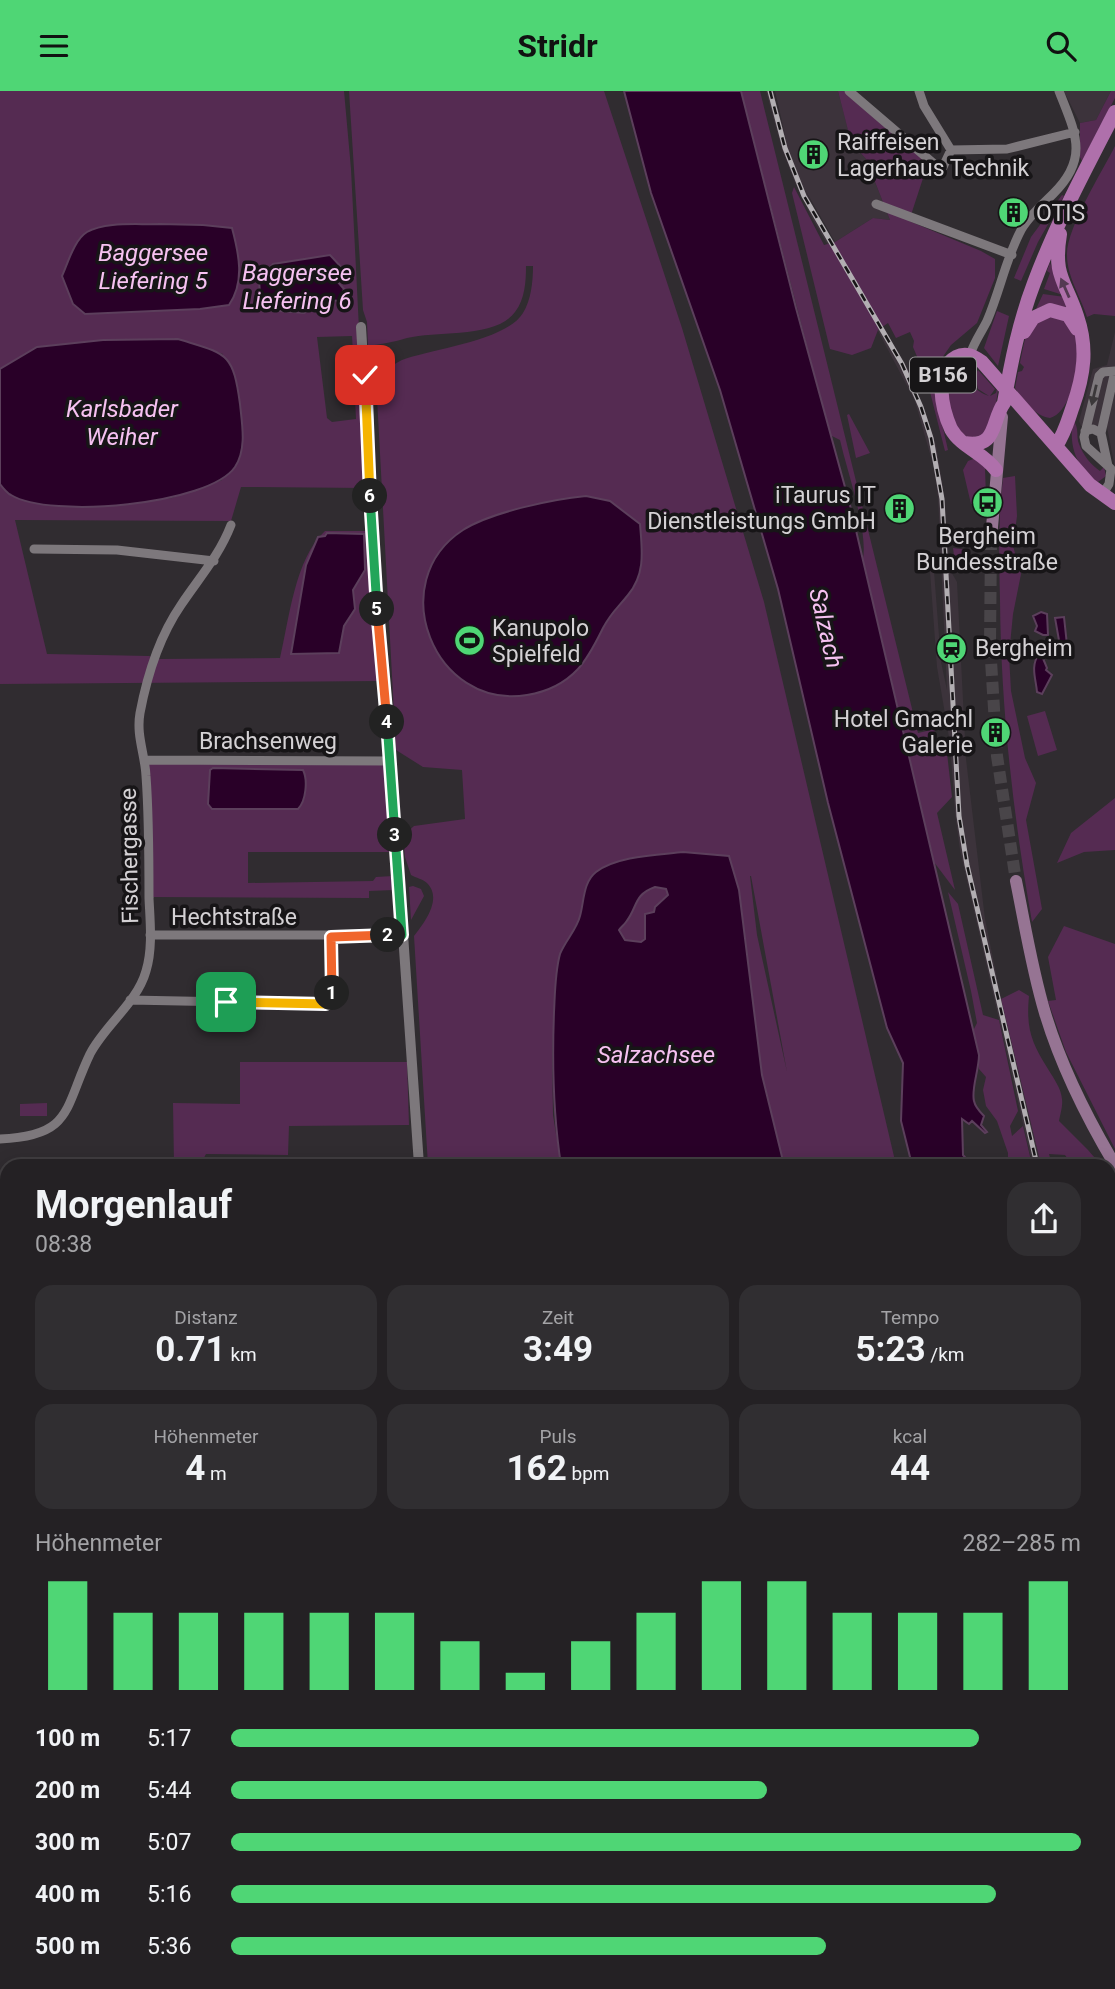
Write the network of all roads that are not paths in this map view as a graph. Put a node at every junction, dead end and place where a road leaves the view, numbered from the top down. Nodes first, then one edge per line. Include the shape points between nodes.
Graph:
1 (849, 91) edge
2 (919, 91) edge
3 (1059, 91) edge
4 (1115, 112) edge
5 (1075, 132) junction
6 (951, 150) junction
7 (876, 204) dead end
8 (1063, 214) junction
9 (1012, 255) junction
10 (361, 327) dead end
11 (970, 355) junction
12 (1012, 358) junction
13 (1115, 371) edge
14 (1004, 403) junction
15 (1085, 431) junction
16 (1045, 433) junction
17 (1101, 433) junction
18 (964, 443) junction
19 (1056, 446) junction
20 (1108, 466) junction
21 (996, 470) junction
22 (1109, 499) edge
23 (231, 525) dead end
24 (991, 538) tunnel mouth
25 (34, 549) dead end
26 (215, 561) junction
27 (144, 760) junction
28 (391, 761) junction
29 (1016, 881) tunnel mouth
30 (150, 935) junction
31 (402, 935) junction
32 (331, 937) junction
33 (130, 1000) junction
34 (0, 1139) edge
35 (419, 1159) edge
36 (1111, 1159) edge

1 - 6 street via 934,166 943,167
2 - 6 street
3 - 5 street
4 - 8 main road, B156
5 - 6 street via 1007,149
5 - 9 street via 1077,150 1069,176 1030,216
7 - 9 street
8 - 12 main road, B156 via 1033,284
19 -> 8 main road via 1065,431 1085,362 1081,326 1057,268
9 - 11 street
10 - 28 street via 377,610
11 - 16 main road, B156 via 993,373
11 - 18 main road, B156 via 949,362 942,383 947,419
12 - 14 main road, B156
12 - 16 main road via 1039,313 1057,310 1074,322 1081,346 1079,375 1065,413
13 -> 15 street via 1099,376
13 - 17 street
14 - 18 main road, B156 via 988,439
14 - 21 main road
15 - 17 street
15 - 20 street via 1086,446
16 - 19 main road, B156
17 - 20 street
18 - 21 main road
19 - 22 main road, B156 via 1090,485
20 - 22 street
21 - 24 main road
23 - 26 street, Fischergasse
25 - 26 street via 117,550
26 - 27 street, Fischergasse via 160,643 139,725
27 - 28 street, Brachsenweg
27 - 30 street, Fischergasse
28 - 31 street
29 - 36 main road via 1045,1014 1061,1059
30 - 32 street, Hechtstraße
30 - 33 street, Fischergasse via 146,972
31 - 32 street, Hechtstraße
31 - 35 street
32 - 33 street via 332,996 326,1004
33 - 34 street, Fischergasse via 96,1044 62,1117 45,1132

